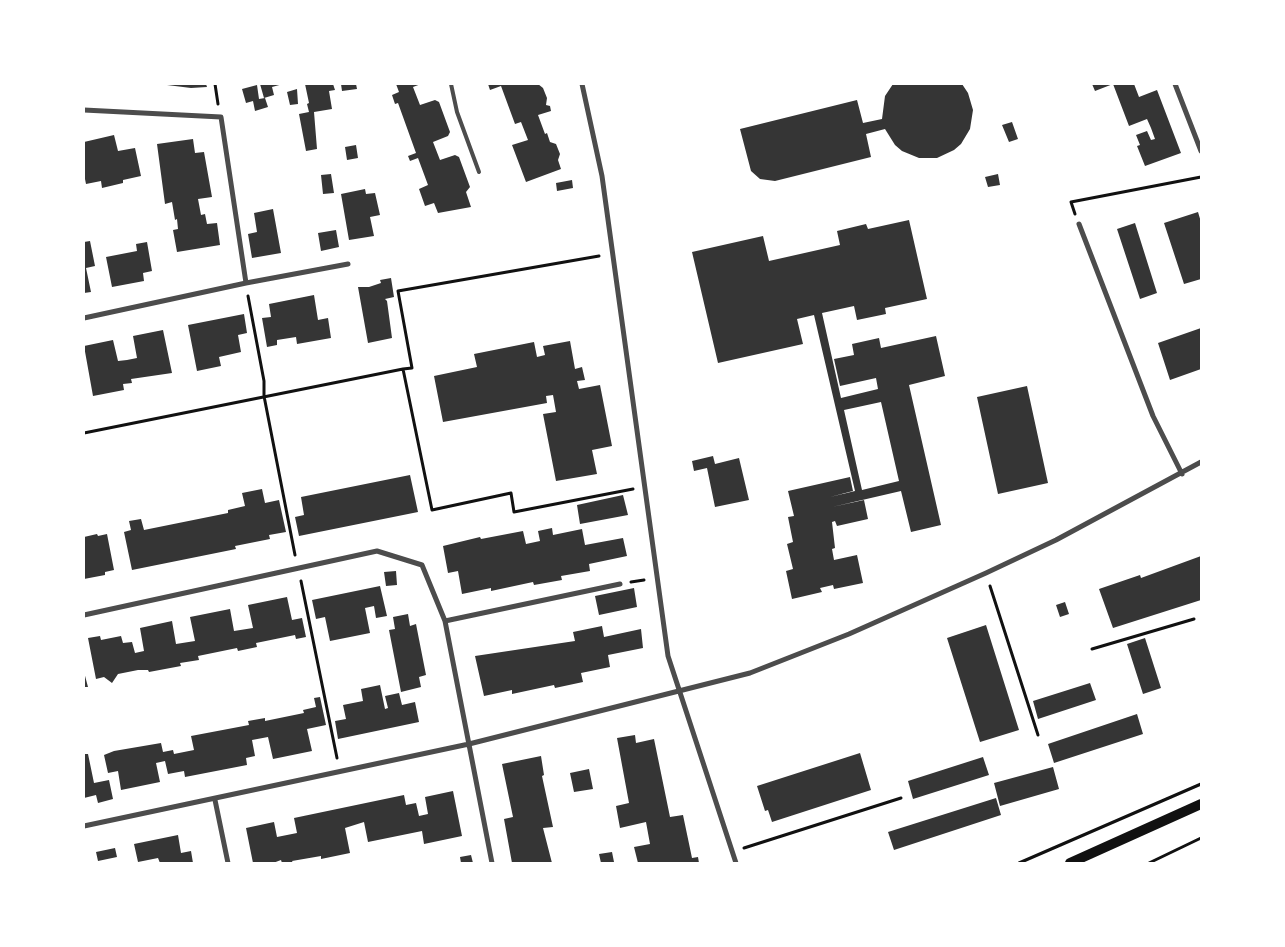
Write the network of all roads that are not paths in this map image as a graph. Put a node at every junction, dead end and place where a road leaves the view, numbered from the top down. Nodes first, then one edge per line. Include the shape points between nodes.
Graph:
1 (451, 84) edge
2 (582, 84) edge
3 (1176, 84) edge
4 (84, 110) edge
5 (1201, 151) edge
6 (478, 172) dead end
7 (1079, 224) road end
8 (348, 264) dead end
9 (246, 283) junction
10 (84, 318) edge
11 (1201, 462) edge
12 (1182, 474) junction
13 (620, 584) road end
14 (84, 615) edge
15 (445, 621) junction
16 (677, 690) junction
17 (469, 744) junction
18 (215, 800) junction
19 (1201, 804) edge
20 (84, 826) edge
21 (228, 863) edge
22 (492, 863) edge
23 (736, 863) edge
24 (1070, 863) edge

1 - 6 lane via 456,112
2 - 16 street via 602,176 668,656
3 - 5 street
4 - 9 street via 221,117
7 - 12 street via 1153,416
8 - 9 street
9 - 10 street
11 - 12 street
12 - 16 street via 986,573 849,634 750,673
13 - 15 street
14 - 15 street via 377,551 422,565
15 - 17 street
16 - 17 street
16 - 23 street
17 - 18 street
17 - 22 street
18 - 20 street
18 - 21 street
19 - 24 main road

